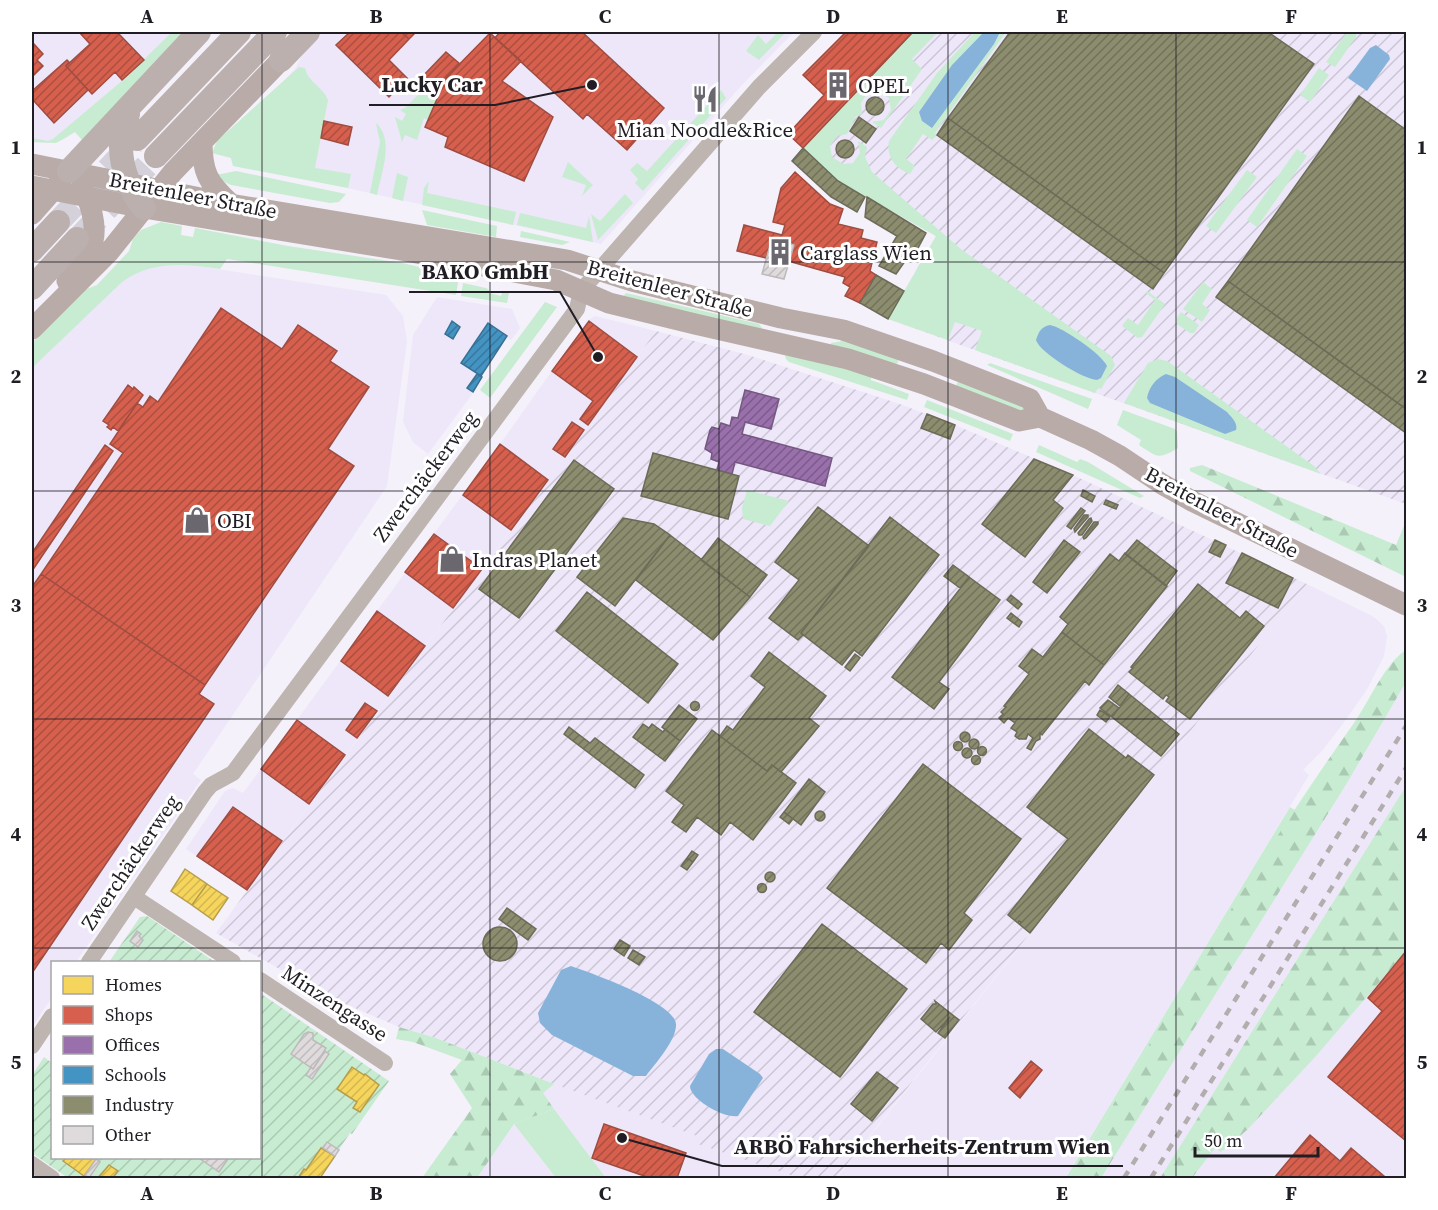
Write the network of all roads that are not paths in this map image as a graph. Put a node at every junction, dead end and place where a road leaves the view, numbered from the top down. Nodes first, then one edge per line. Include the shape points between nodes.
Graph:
1 (199, 32) edge
2 (239, 32) edge
3 (275, 32) edge
4 (308, 32) edge
5 (814, 32) edge
6 (281, 60) joint
7 (130, 106) junction
8 (137, 139) tunnel mouth
9 (202, 142) junction
10 (156, 156) tunnel mouth
11 (32, 164) edge
12 (69, 171) junction
13 (129, 184) junction
14 (32, 186) edge
15 (159, 189) junction
16 (53, 190) junction
17 (87, 197) junction
18 (230, 204) junction
19 (144, 208) junction
20 (32, 214) edge
21 (58, 222) tunnel mouth
22 (77, 239) tunnel mouth
23 (32, 250) edge
24 (599, 270) junction
25 (32, 288) edge
26 (582, 291) junction
27 (38, 323) edge
28 (1040, 417) junction
29 (1407, 605) edge
30 (134, 897) junction
31 (90, 961) edge
32 (230, 961) edge
33 (261, 981) edge
34 (51, 1018) edge
35 (32, 1046) edge
36 (385, 1063) dead end
37 (32, 1164) edge
38 (52, 1179) edge

1 - 7 highway
2 - 8 highway
3 - 10 highway
4 - 6 highway
5 - 24 street, Zwerchäckerweg via 759,87
6 - 9 main road
7 - 12 highway
7 - 13 highway via 121,147
9 - 15 main road
9 - 18 main road via 209,183
11 - 12 main road, Breitenleer Straße
12 - 13 main road, Breitenleer Straße
12 - 16 main road
12 - 17 main road
13 - 15 main road, Breitenleer Straße
13 - 19 highway
14 - 16 main road, Breitenleer Straße
15 - 18 main road, Breitenleer Straße
15 - 19 main road
16 - 17 main road, Breitenleer Straße
16 - 20 main road
17 - 19 main road, Breitenleer Straße
17 - 27 main road via 93,242
18 - 24 main road, Breitenleer Straße via 567,260
19 - 26 main road, Breitenleer Straße via 434,256 556,280
19 - 27 main road via 109,252
21 - 23 highway
22 - 25 highway
24 - 26 street, Zwerchäckerweg
24 - 28 main road, Breitenleer Straße via 640,284 877,341 1030,399
26 - 28 main road, Breitenleer Straße via 609,303 872,365 1019,421
26 - 30 street, Zwerchäckerweg via 578,309 233,772 205,792
28 - 29 main road, Breitenleer Straße via 1120,456 1192,501
30 - 31 street, Zwerchäckerweg
30 - 32 street
33 - 36 street, Minzengasse
34 - 35 street
37 - 38 street

